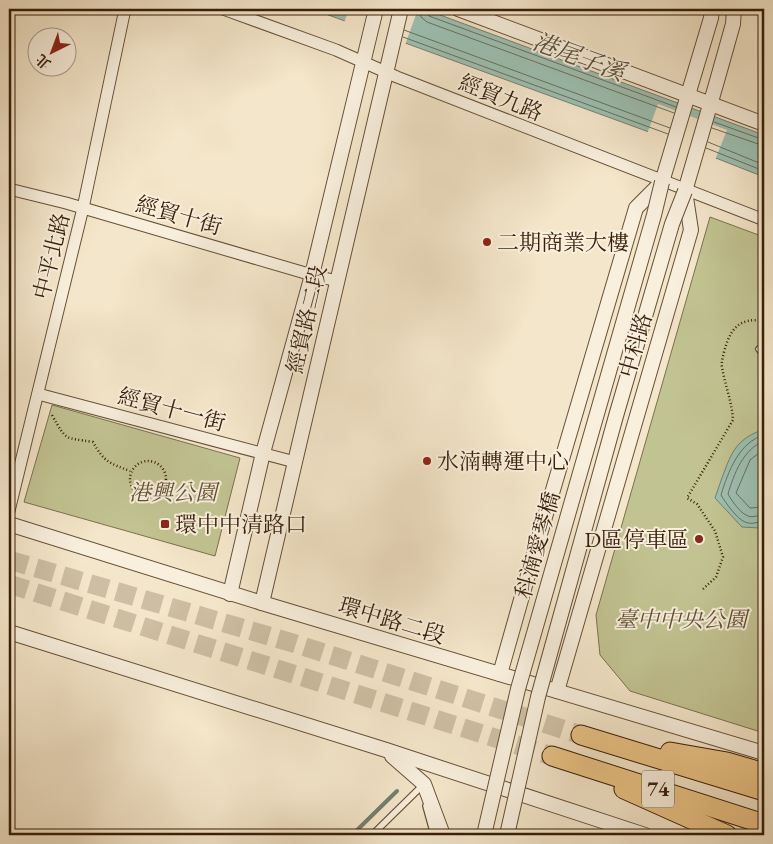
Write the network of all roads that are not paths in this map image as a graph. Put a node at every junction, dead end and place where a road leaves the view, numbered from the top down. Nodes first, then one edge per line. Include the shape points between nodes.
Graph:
1 (125, 9) edge
2 (223, 9) edge
3 (376, 9) edge
4 (400, 9) edge
5 (458, 9) edge
6 (712, 9) edge
7 (734, 9) edge
8 (364, 63) junction
9 (385, 72) junction
10 (688, 95) junction
11 (711, 104) junction
12 (764, 124) edge
13 (662, 182) junction
14 (686, 184) junction
15 (9, 189) edge
16 (83, 208) junction
17 (764, 220) edge
18 (312, 275) junction
19 (337, 280) junction
20 (759, 349) dead end
21 (764, 355) edge
22 (38, 394) junction
23 (263, 453) junction
24 (295, 462) junction
25 (9, 511) edge
26 (9, 524) edge
27 (230, 594) junction
28 (262, 603) junction
29 (9, 632) edge
30 (500, 674) junction
31 (557, 691) junction
32 (386, 750) junction
33 (764, 753) edge
34 (764, 773) edge
35 (424, 784) junction
36 (764, 791) edge
37 (764, 824) edge
38 (372, 835) edge
39 (434, 835) edge
40 (443, 835) edge
41 (484, 835) edge
42 (507, 835) edge
43 (645, 835) edge
44 (727, 835) edge

1 - 16 street, 中平北路
2 - 8 street, 經貿九路
3 - 8 street, 經貿路二段
4 - 9 street, 經貿路二段
5 - 10 street
6 - 10 street, 中科路
7 - 11 street, 中科路 via 733,24
8 - 9 street, 經貿九路
8 - 18 street, 經貿路二段
9 - 13 street, 經貿九路
9 - 19 street, 經貿路二段
10 - 11 street
10 - 13 street, 中科路
11 - 12 street
11 - 14 street, 中科路
13 - 14 street, 經貿九路
13 - 30 street, 中科路 via 636,208
13 - 41 street, 科湳愛琴橋, bridge via 518,689
14 - 17 street, 經貿九路
14 - 31 street, 中科路 via 691,230
14 - 42 street, 科湳愛琴橋, bridge via 618,407 541,687
15 - 16 street, 經貿十街
16 - 18 street, 經貿十街
16 - 22 street, 中平北路
18 - 19 street, 經貿十街
18 - 23 street, 經貿路二段
19 - 24 street, 經貿路二段
20 - 21 lane
22 - 23 street, 經貿十一街
22 - 25 street, 中平北路
23 - 24 street, 經貿十一街
23 - 27 street, 經貿路二段
24 - 28 street, 經貿路二段
26 - 27 street, 環中路二段
27 - 28 street, 環中路二段
28 - 30 street, 環中路二段
29 - 32 street
30 - 31 street, 環中路二段
31 - 33 street, 環中路二段
32 - 35 street
32 - 43 street
34 - 36 highway, 74 via 727,762 581,735
35 - 38 lane
35 - 39 lane via 426,810
35 - 40 street
37 - 44 highway, 74 via 552,756

